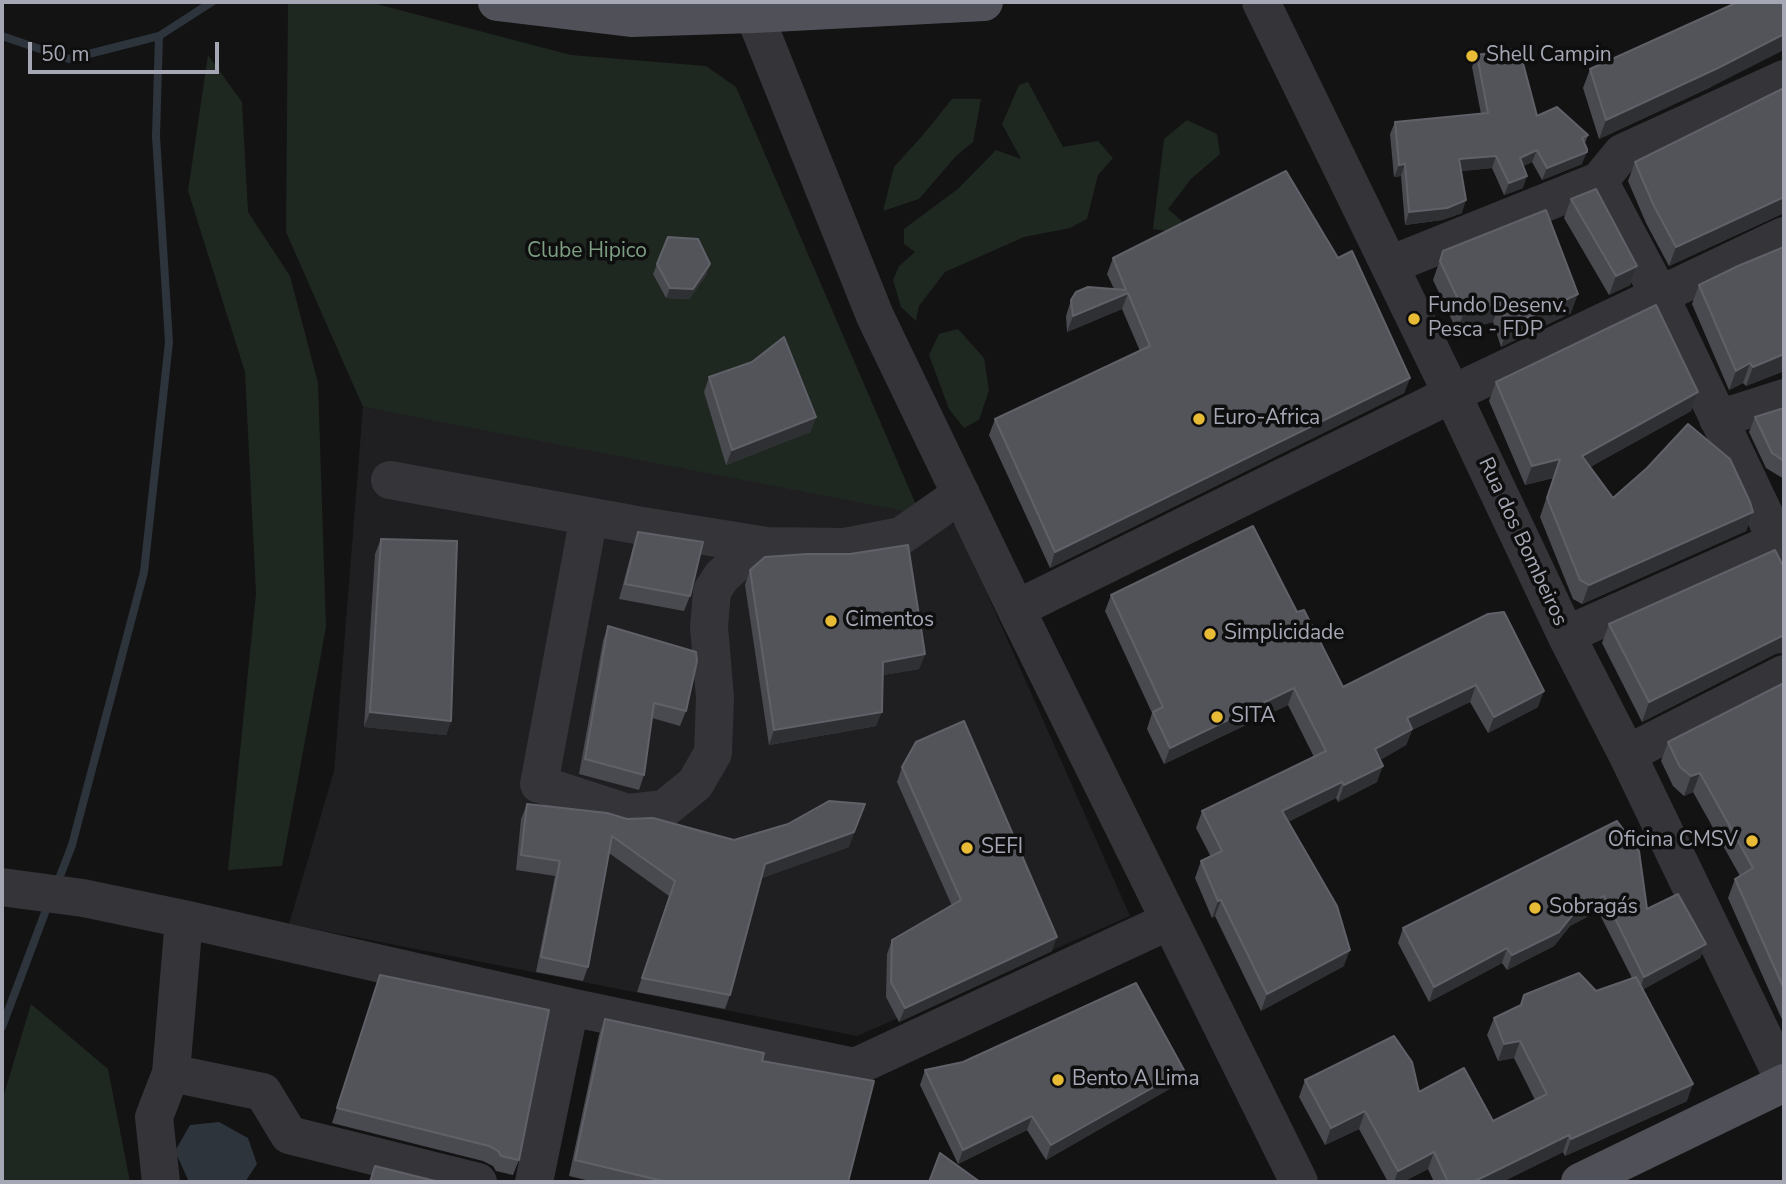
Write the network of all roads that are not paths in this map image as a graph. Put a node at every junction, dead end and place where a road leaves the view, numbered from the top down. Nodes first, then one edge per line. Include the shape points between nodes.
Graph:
1 (497, 2) edge
2 (984, 2) edge
3 (1261, 2) edge
4 (754, 14) junction
5 (1784, 79) edge
6 (1599, 181) junction
7 (1784, 236) edge
8 (1390, 265) junction
9 (1660, 296) junction
10 (1452, 394) junction
11 (1784, 398) edge
12 (1718, 419) junction
13 (390, 480) dead end
14 (961, 494) junction
15 (589, 516) junction
16 (1780, 541) edge
17 (757, 545) junction
18 (1016, 609) junction
19 (1566, 635) junction
20 (1784, 674) edge
21 (1626, 754) junction
22 (2, 887) edge
23 (184, 919) junction
24 (1169, 921) junction
25 (570, 1007) junction
26 (171, 1073) junction
27 (1784, 1082) edge
28 (161, 1182) edge
29 (478, 1182) edge
30 (534, 1182) edge
31 (1299, 1182) edge
32 (1580, 1182) edge

1 - 4 main road via 631,19
2 - 4 main road
3 - 8 street, Rua dos Bombeiros
4 - 14 street via 875,316
5 - 6 street via 1622,153
6 - 8 street
6 - 9 street
7 - 9 street
8 - 10 street, Rua dos Bombeiros
9 - 10 street
9 - 12 street
10 - 18 street
10 - 19 street, Rua dos Bombeiros
11 - 12 street
12 - 16 street
13 - 15 street
14 - 17 street via 901,536 845,547
14 - 18 street
15 - 17 street
15 - 17 street via 539,784 628,813 664,809 695,784 713,753 712,591
16 - 19 street
18 - 24 street
19 - 21 street, Rua dos Bombeiros
20 - 21 street
21 - 27 street, Rua dos Bombeiros
22 - 23 street
23 - 25 street
23 - 26 street
24 - 25 street via 855,1067
24 - 31 street
25 - 30 street
26 - 28 street via 154,1117
26 - 29 street via 263,1092 289,1135
27 - 32 main road

